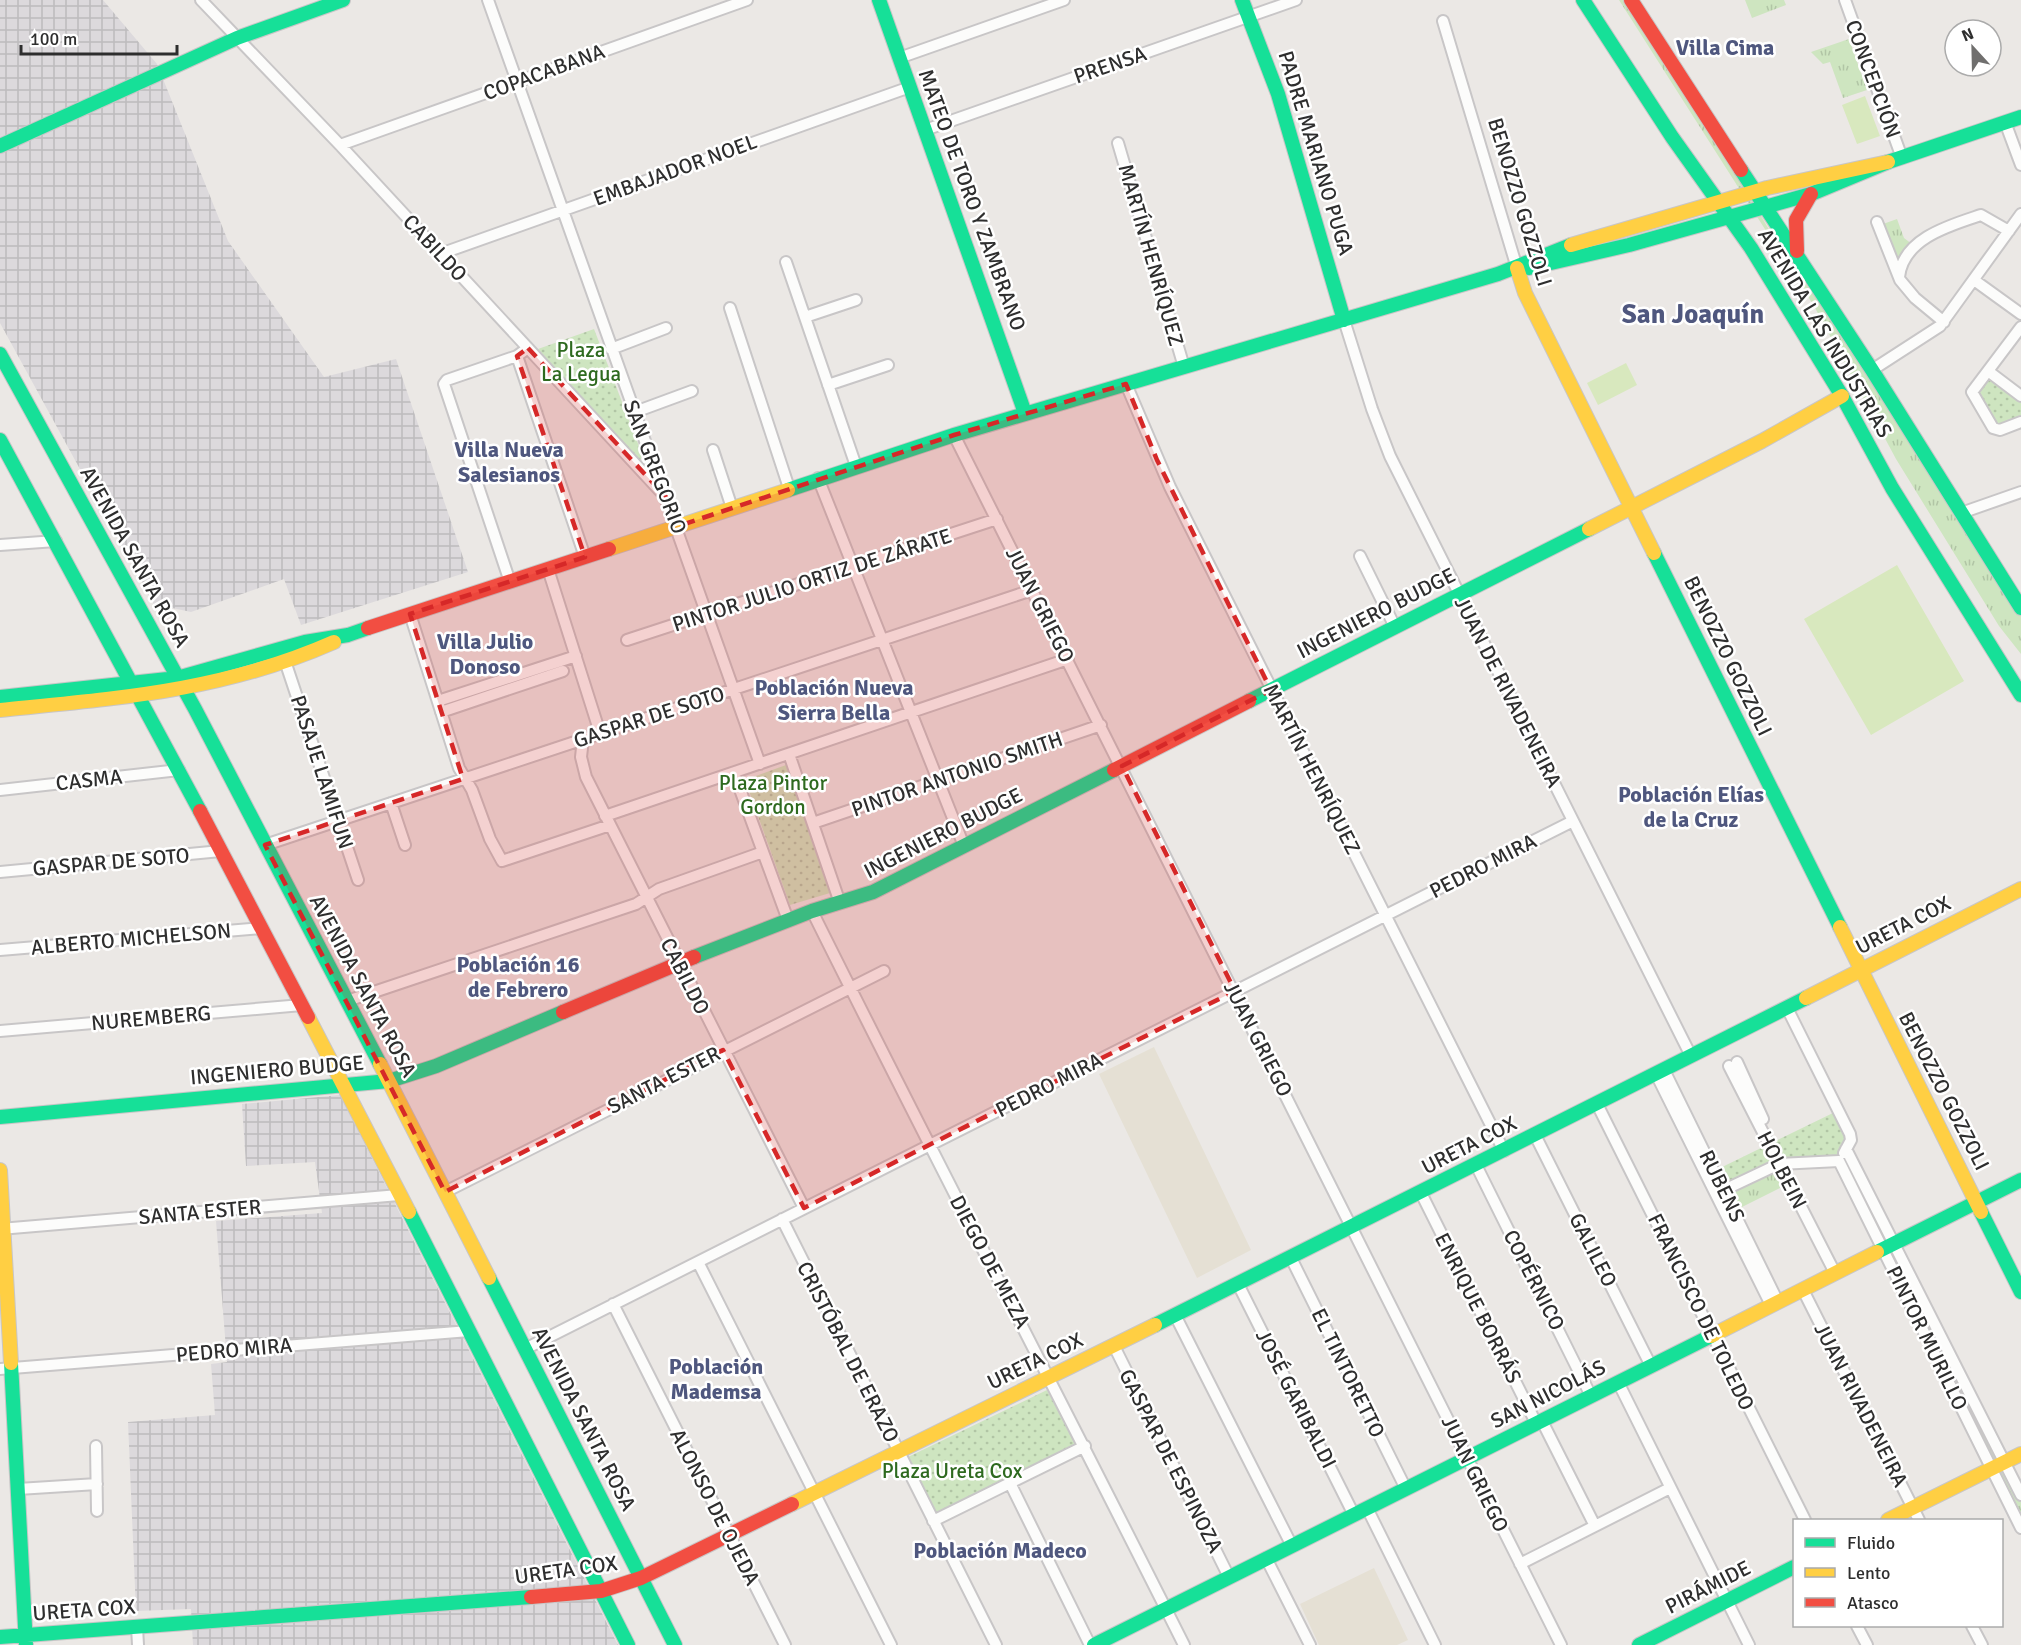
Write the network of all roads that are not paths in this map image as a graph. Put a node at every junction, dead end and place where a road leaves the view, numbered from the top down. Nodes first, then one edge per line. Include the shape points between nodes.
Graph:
1 (201, 0) edge
2 (342, 0) edge
3 (488, 0) edge
4 (747, 0) edge
5 (879, 0) edge
6 (1065, 0) edge
7 (1242, 0) edge
8 (1296, 0) edge
9 (1583, 0) edge
10 (1631, 0) edge
11 (1845, 0) edge
12 (1248, 16) junction
13 (1443, 21) dead end
14 (237, 38) junction
15 (899, 58) junction
16 (517, 81) junction
17 (909, 87) junction
18 (2021, 117) edge
19 (2005, 122) junction
20 (925, 130) junction
21 (1118, 143) dead end
22 (340, 145) junction
23 (0, 146) edge
24 (1902, 158) junction
25 (1888, 162) junction
26 (2021, 165) edge
27 (1754, 191) junction
28 (1811, 194) junction
29 (1718, 202) junction
30 (1765, 208) junction
31 (562, 210) junction
32 (2021, 214) edge
33 (1730, 217) junction
34 (1877, 222) dead end
35 (2009, 231) junction
36 (440, 254) junction
37 (1797, 254) junction
38 (786, 262) dead end
39 (1516, 268) junction
40 (1899, 277) junction
41 (1974, 280) junction
42 (856, 300) dead end
43 (730, 308) dead end
44 (2021, 314) edge
45 (805, 318) junction
46 (1344, 320) junction
47 (1944, 322) junction
48 (2021, 327) edge
49 (666, 328) dead end
50 (528, 348) junction
51 (611, 349) junction
52 (0, 354) edge
53 (518, 356) junction
54 (888, 365) dead end
55 (1184, 367) junction
56 (1872, 370) junction
57 (1988, 371) junction
58 (1126, 384) junction
59 (828, 385) junction
60 (692, 391) dead end
61 (1842, 396) junction
62 (2021, 396) edge
63 (634, 412) junction
64 (1025, 413) junction
65 (2021, 422) edge
66 (954, 435) junction
67 (0, 440) edge
68 (713, 450) dead end
69 (856, 466) junction
70 (818, 478) junction
71 (789, 488) junction
72 (2021, 492) edge
73 (666, 497) junction
74 (1630, 507) junction
75 (732, 508) junction
76 (1961, 513) junction
77 (997, 519) junction
78 (678, 526) junction
79 (56, 541) junction
80 (0, 545) edge
81 (1360, 556) dead end
82 (585, 557) junction
83 (853, 566) junction
84 (548, 569) junction
85 (510, 582) junction
86 (1032, 590) junction
87 (1459, 594) junction
88 (2021, 608) edge
89 (708, 614) junction
90 (410, 615) junction
91 (1395, 627) junction
92 (348, 635) junction
93 (627, 640) dead end
94 (882, 640) junction
95 (576, 656) junction
96 (1068, 659) junction
97 (286, 664) junction
98 (563, 671) dead end
99 (540, 673) junction
100 (177, 678) junction
101 (133, 682) junction
102 (734, 689) junction
103 (1271, 690) junction
104 (184, 691) junction
105 (2021, 694) edge
106 (140, 695) junction
107 (0, 697) edge
108 (438, 701) junction
109 (0, 710) edge
110 (441, 712) junction
111 (911, 713) junction
112 (1101, 725) junction
113 (600, 734) junction
114 (584, 739) junction
115 (789, 754) junction
116 (760, 764) junction
117 (1122, 766) junction
118 (179, 770) junction
119 (735, 773) junction
120 (464, 779) junction
121 (938, 780) junction
122 (0, 790) edge
123 (391, 804) junction
124 (608, 820) junction
125 (338, 821) junction
126 (1573, 821) junction
127 (813, 824) junction
128 (265, 845) junction
129 (405, 845) dead end
130 (964, 846) junction
131 (221, 851) junction
132 (763, 852) junction
133 (0, 872) edge
134 (358, 880) dead end
135 (2021, 889) edge
136 (646, 897) junction
137 (840, 903) junction
138 (812, 911) junction
139 (1386, 915) junction
140 (788, 920) junction
141 (261, 928) junction
142 (0, 950) edge
143 (679, 964) junction
144 (884, 971) dead end
145 (1860, 971) junction
146 (850, 988) junction
147 (1234, 992) junction
148 (347, 1001) junction
149 (302, 1005) junction
150 (1787, 1008) junction
151 (0, 1031) edge
152 (723, 1050) junction
153 (1691, 1056) junction
154 (1733, 1064) dead end
155 (1660, 1072) junction
156 (389, 1081) junction
157 (342, 1084) junction
158 (1597, 1104) junction
159 (0, 1117) edge
160 (1535, 1135) junction
161 (928, 1146) junction
162 (1846, 1149) junction
163 (1504, 1151) junction
164 (1839, 1161) junction
165 (1781, 1164) junction
166 (1476, 1165) junction
167 (0, 1170) edge
168 (2021, 1180) edge
169 (1725, 1190) junction
170 (446, 1192) junction
171 (1418, 1194) junction
172 (399, 1195) junction
173 (1976, 1203) junction
174 (804, 1208) junction
175 (782, 1219) junction
176 (1353, 1227) junction
177 (2, 1228) edge
178 (1889, 1246) junction
179 (1294, 1257) junction
180 (698, 1262) junction
181 (1835, 1273) junction
182 (1238, 1284) junction
183 (1803, 1290) junction
184 (2021, 1292) edge
185 (1775, 1303) junction
186 (614, 1304) junction
187 (1175, 1315) junction
188 (469, 1331) junction
189 (1712, 1335) junction
190 (1113, 1346) junction
191 (525, 1349) junction
192 (1651, 1366) junction
193 (6, 1368) edge
194 (1050, 1377) junction
195 (1618, 1382) junction
196 (1591, 1396) junction
197 (1536, 1423) junction
198 (96, 1446) dead end
199 (1085, 1446) junction
200 (899, 1452) junction
201 (2021, 1454) edge
202 (1467, 1458) junction
203 (2004, 1462) junction
204 (1991, 1469) junction
205 (1010, 1483) junction
206 (97, 1484) junction
207 (1409, 1487) junction
208 (1670, 1488) junction
209 (18, 1489) junction
210 (815, 1494) junction
211 (2021, 1495) edge
212 (97, 1511) dead end
213 (1361, 1511) junction
214 (1916, 1514) edge
215 (1804, 1519) edge
216 (1896, 1519) edge
217 (933, 1521) junction
218 (1595, 1526) junction
219 (2021, 1528) edge
220 (730, 1536) junction
221 (1292, 1546) junction
222 (1266, 1558) junction
223 (1520, 1564) junction
224 (1793, 1568) edge
225 (1229, 1577) junction
226 (642, 1578) junction
227 (601, 1591) junction
228 (1727, 1601) junction
229 (1166, 1609) junction
230 (137, 1627) junction
231 (1858, 1627) edge
232 (1973, 1627) edge
233 (0, 1637) edge
234 (26, 1640) edge
235 (1649, 1643) edge
236 (1431, 1644) edge
237 (138, 1645) edge
238 (628, 1645) edge
239 (675, 1645) edge
240 (785, 1645) edge
241 (891, 1645) edge
242 (996, 1645) edge
243 (1092, 1645) edge
244 (1184, 1645) edge
245 (1310, 1645) edge
246 (1561, 1645) edge
247 (1749, 1645) edge
248 (1867, 1645) edge
249 (1982, 1645) edge

1 - 14 street, CABILDO
2 - 14 street
3 - 16 street, SAN GREGORIO
4 - 16 street, COPACABANA
5 - 15 street, MATEO DE TORO Y ZAMBRANO
6 - 15 street
7 - 12 street, PADRE MARIANO PUGA
8 - 12 street, PRENSA
9 - 29 street, AVENIDA LAS INDUSTRIAS
10 - 27 street, AVENIDA LAS INDUSTRIAS
11 - 24 street, CONCEPCIÓN
12 - 20 street, PRENSA
12 - 46 street, PADRE MARIANO PUGA via 1278,94
13 - 39 street, BENOZZO GOZZOLI
14 - 22 street, CABILDO
14 - 23 street
15 - 17 street, MATEO DE TORO Y ZAMBRANO
16 - 22 street, COPACABANA
16 - 31 street, SAN GREGORIO
17 - 20 street, MATEO DE TORO Y ZAMBRANO
17 - 31 street, EMBAJADOR NOEL
18 - 19 street
19 - 24 street
19 - 26 street
20 - 64 street, MATEO DE TORO Y ZAMBRANO
21 - 55 street, MARTÍN HENRÍQUEZ
22 - 36 street, CABILDO
24 - 25 street
25 - 27 street
25 - 28 street
27 - 29 street
27 - 30 street, AVENIDA LAS INDUSTRIAS
28 - 30 street
28 - 37 street via 1796,220
29 - 33 street, AVENIDA LAS INDUSTRIAS
29 - 39 street via 1556,250
30 - 33 street
30 - 37 street, AVENIDA LAS INDUSTRIAS
31 - 36 street, EMBAJADOR NOEL
31 - 51 street, SAN GREGORIO
32 - 35 street
33 - 39 street via 1570,260
33 - 61 street, AVENIDA LAS INDUSTRIAS
34 - 40 street
35 - 40 street via 1981,215 1940,230 1915,247
35 - 41 street
36 - 50 street, CABILDO
37 - 56 street, AVENIDA LAS INDUSTRIAS
38 - 45 street
39 - 46 street
39 - 74 street, BENOZZO GOZZOLI
40 - 47 street via 1915,298
41 - 44 street
41 - 47 street
42 - 45 street
43 - 71 street
45 - 59 street
46 - 55 street
46 - 87 street, JUAN DE RIVADENEIRA via 1383,439
47 - 56 street
48 - 57 street
49 - 51 street
50 - 53 street
50 - 73 street, CABILDO
51 - 63 street, SAN GREGORIO
52 - 100 street, AVENIDA SANTA ROSA
53 - 82 street
53 - 85 street via 444,384
54 - 59 street
55 - 58 street
56 - 76 street, AVENIDA LAS INDUSTRIAS
57 - 62 street
57 - 65 street via 1972,392 1993,428 2000,430
58 - 64 street
58 - 103 street, MARTÍN HENRÍQUEZ via 1157,460
59 - 69 street
60 - 63 street
61 - 74 street, INGENIERO BUDGE
61 - 105 street, AVENIDA LAS INDUSTRIAS via 1892,488
63 - 73 street, SAN GREGORIO
64 - 66 street
66 - 69 street
66 - 77 street, JUAN GRIEGO
67 - 79 street
68 - 75 street
69 - 70 street
70 - 71 street
70 - 83 street
71 - 75 street
72 - 76 street
73 - 78 street, SAN GREGORIO
74 - 87 street, INGENIERO BUDGE
74 - 145 street, BENOZZO GOZZOLI
75 - 78 street
76 - 88 street, AVENIDA LAS INDUSTRIAS
77 - 83 street, PINTOR JULIO ORTIZ DE ZÁRATE
77 - 86 street, JUAN GRIEGO
78 - 82 street
78 - 89 street, SAN GREGORIO
79 - 80 street
79 - 101 street
81 - 91 street
82 - 84 street
83 - 89 street, PINTOR JULIO ORTIZ DE ZÁRATE
83 - 94 street
84 - 85 street
84 - 95 street
85 - 90 street
86 - 94 street, GASPAR DE SOTO
86 - 96 street, JUAN GRIEGO
87 - 91 street, INGENIERO BUDGE
87 - 126 street, JUAN DE RIVADENEIRA
89 - 93 street, PINTOR JULIO ORTIZ DE ZÁRATE
89 - 102 street, SAN GREGORIO
90 - 92 street
90 - 108 street
91 - 103 street, INGENIERO BUDGE
92 - 97 street
92 - 100 street via 305,642
94 - 102 street, GASPAR DE SOTO
94 - 111 street
95 - 99 street
95 - 113 street
96 - 111 street
96 - 112 street, JUAN GRIEGO
97 - 104 street
97 - 125 street, PASAJE LAMIFUN
98 - 99 street
99 - 108 street
99 - 110 street
100 - 101 street
100 - 104 street, AVENIDA SANTA ROSA
101 - 106 street
101 - 107 street
102 - 113 street, GASPAR DE SOTO
102 - 116 street, SAN GREGORIO
103 - 117 street, INGENIERO BUDGE
103 - 139 street, MARTÍN HENRÍQUEZ
104 - 106 street
104 - 128 street, AVENIDA SANTA ROSA
106 - 109 street
106 - 118 street
108 - 110 street
110 - 120 street
111 - 115 street
111 - 121 street
112 - 117 street, JUAN GRIEGO
112 - 121 street, PINTOR ANTONIO SMITH
113 - 114 street, GASPAR DE SOTO
114 - 120 street, GASPAR DE SOTO
114 - 124 street, CABILDO via 584,770
115 - 116 street
115 - 127 street
116 - 119 street
117 - 130 street, INGENIERO BUDGE
117 - 147 street, JUAN GRIEGO
118 - 122 street, CASMA
118 - 131 street
119 - 124 street
119 - 132 street
120 - 123 street, GASPAR DE SOTO
120 - 124 street via 502,861
121 - 127 street, PINTOR ANTONIO SMITH
121 - 130 street
123 - 125 street, GASPAR DE SOTO
123 - 129 street
124 - 136 street, CABILDO
125 - 128 street, GASPAR DE SOTO
125 - 134 street, PASAJE LAMIFUN
126 - 139 street, PEDRO MIRA
126 - 153 street, JUAN DE RIVADENEIRA
127 - 137 street
128 - 148 street, AVENIDA SANTA ROSA
130 - 137 street, INGENIERO BUDGE via 873,892
131 - 133 street, GASPAR DE SOTO
131 - 141 street
132 - 136 street
132 - 140 street
135 - 145 street, URETA COX
136 - 143 street, CABILDO
136 - 148 street via 636,904
137 - 138 street, INGENIERO BUDGE
138 - 140 street, INGENIERO BUDGE
138 - 146 street, DIEGO DE MEZA
139 - 147 street, PEDRO MIRA
139 - 163 street, MARTÍN HENRÍQUEZ
140 - 143 street, INGENIERO BUDGE
141 - 142 street, ALBERTO MICHELSON
141 - 149 street
143 - 152 street, CABILDO
143 - 156 street, INGENIERO BUDGE via 436,1066
144 - 146 street, SANTA ESTER
145 - 150 street, URETA COX
145 - 173 street, BENOZZO GOZZOLI
146 - 152 street, SANTA ESTER
146 - 161 street, DIEGO DE MEZA
147 - 161 street, PEDRO MIRA
147 - 176 street, JUAN GRIEGO
148 - 156 street, AVENIDA SANTA ROSA
149 - 151 street, NUREMBERG
149 - 157 street
150 - 153 street, URETA COX
150 - 162 street, PINTOR MURILLO via 1850,1134
152 - 170 street, SANTA ESTER
152 - 174 street, CABILDO
153 - 155 street, URETA COX
154 - 165 street, HOLBEIN
155 - 158 street, URETA COX
155 - 169 street, RUBENS
155 - 185 street, RUBENS
156 - 157 street, INGENIERO BUDGE
156 - 170 street, AVENIDA SANTA ROSA
157 - 159 street, INGENIERO BUDGE
157 - 172 street
158 - 160 street, URETA COX
158 - 189 street, FRANCISCO DE TOLEDO
160 - 163 street, URETA COX
160 - 192 street, GALILEO
161 - 174 street, PEDRO MIRA
161 - 194 street, DIEGO DE MEZA
162 - 164 street
162 - 178 street, PINTOR MURILLO
163 - 166 street, URETA COX
164 - 165 street
164 - 178 street, PINTOR MURILLO
165 - 169 street
165 - 181 street, HOLBEIN
166 - 171 street, URETA COX
166 - 196 street, COPÉRNICO
167 - 177 street
168 - 173 street, SAN NICOLÁS
169 - 185 street, RUBENS
170 - 191 street, AVENIDA SANTA ROSA
171 - 176 street, URETA COX
171 - 197 street, ENRIQUE BORRÁS
172 - 177 street, SANTA ESTER
172 - 188 street
173 - 178 street, SAN NICOLÁS
173 - 184 street, BENOZZO GOZZOLI
174 - 175 street, PEDRO MIRA
175 - 180 street, PEDRO MIRA
175 - 200 street, CRISTÓBAL DE ERAZO
176 - 179 street, URETA COX
176 - 202 street, JUAN GRIEGO
177 - 193 street
178 - 181 street, SAN NICOLÁS
178 - 203 street, PINTOR MURILLO
178 - 204 street, PINTOR MURILLO
179 - 182 street, URETA COX
179 - 207 street, EL TINTORETTO
180 - 186 street, PEDRO MIRA
180 - 210 street
181 - 183 street, SAN NICOLÁS
182 - 187 street, URETA COX
182 - 213 street, JOSÉ GARIBALDI
183 - 185 street, SAN NICOLÁS
183 - 214 street, JUAN RIVADENEIRA
185 - 189 street, SAN NICOLÁS
186 - 191 street, PEDRO MIRA
186 - 220 street, ALONSO DE OJEDA
187 - 190 street, URETA COX
187 - 221 street
188 - 193 street, PEDRO MIRA
188 - 227 street
189 - 192 street, SAN NICOLÁS
189 - 215 street, FRANCISCO DE TOLEDO
190 - 194 street, URETA COX
190 - 225 street, GASPAR DE ESPINOZA
191 - 226 street, AVENIDA SANTA ROSA
192 - 195 street, SAN NICOLÁS
193 - 209 street
194 - 199 street, DIEGO DE MEZA
194 - 200 street, URETA COX
195 - 196 street, SAN NICOLÁS
195 - 208 street
196 - 197 street, SAN NICOLÁS
197 - 202 street, SAN NICOLÁS
197 - 218 street, ENRIQUE BORRÁS
198 - 206 street
199 - 205 street
199 - 229 street, DIEGO DE MEZA
200 - 210 street, URETA COX
200 - 217 street, CRISTÓBAL DE ERAZO
201 - 203 street
202 - 207 street, SAN NICOLÁS
202 - 223 street, JUAN GRIEGO
203 - 204 street
203 - 211 street, PINTOR MURILLO
204 - 214 street
204 - 219 street, PINTOR MURILLO
205 - 217 street
205 - 243 street
206 - 209 street
206 - 212 street
207 - 213 street, SAN NICOLÁS
208 - 218 street
208 - 228 street
209 - 234 street
210 - 220 street, URETA COX
210 - 241 street
213 - 221 street, SAN NICOLÁS
213 - 236 street, JOSÉ GARIBALDI
214 - 216 street
217 - 242 street, CRISTÓBAL DE ERAZO
218 - 223 street
220 - 226 street, URETA COX
220 - 240 street, ALONSO DE OJEDA
221 - 222 street, SAN NICOLÁS
222 - 225 street, SAN NICOLÁS
222 - 245 street
223 - 246 street, JUAN GRIEGO
224 - 228 street, PIRÁMIDE
225 - 229 street, SAN NICOLÁS
226 - 227 street, URETA COX
226 - 239 street, AVENIDA SANTA ROSA
227 - 230 street, URETA COX
227 - 238 street
228 - 235 street, PIRÁMIDE
228 - 247 street
229 - 243 street, SAN NICOLÁS
229 - 244 street, DIEGO DE MEZA
230 - 234 street, URETA COX
230 - 237 street
231 - 248 street
232 - 249 street
233 - 234 street, URETA COX

